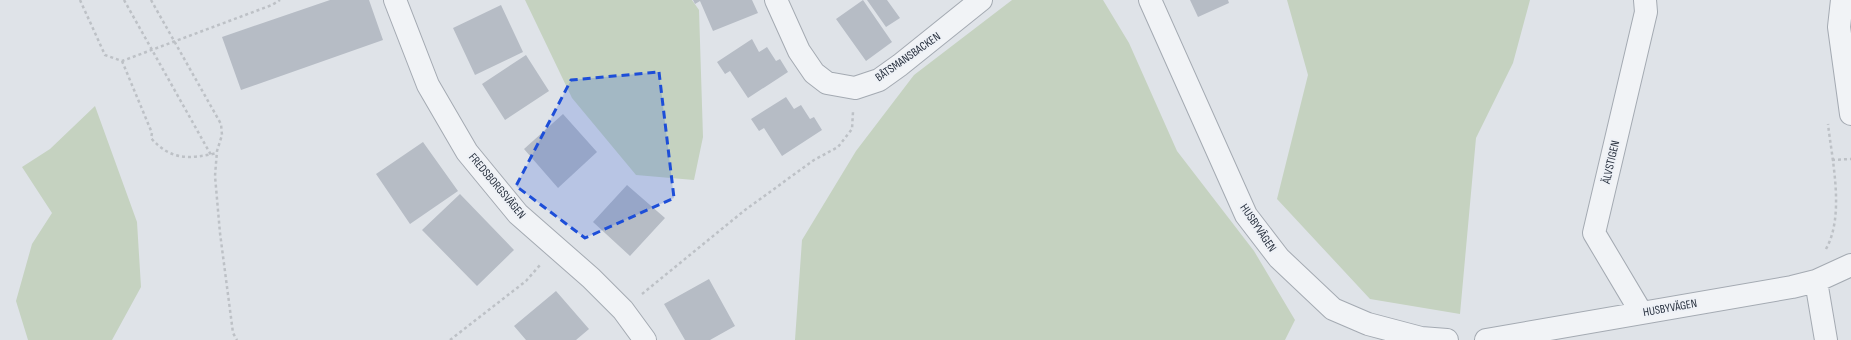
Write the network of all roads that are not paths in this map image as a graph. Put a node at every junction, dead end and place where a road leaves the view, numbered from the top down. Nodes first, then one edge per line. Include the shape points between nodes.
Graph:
1 (395, 0) edge
2 (776, 0) edge
3 (981, 0) edge
4 (1150, 0) edge
5 (1645, 0) edge
6 (1842, 0) edge
7 (1851, 114) edge
8 (1851, 265) edge
9 (1816, 281) junction
10 (1641, 312) junction
11 (1365, 332) edge
12 (644, 340) edge
13 (1447, 340) edge
14 (1486, 340) edge
15 (1826, 340) edge

1 - 12 street, FREDSBORGSVÄGEN via 428,85 467,152 518,214 623,310
2 - 3 street, BÅTSMANSBACKEN via 799,51 814,72 827,83 855,88 879,80
4 - 11 street, HUSBYVÄGEN via 1246,215 1279,258 1333,309
5 - 10 street, ÄLVSTIGEN via 1646,12 1594,233
6 - 7 street via 1839,27
8 - 9 street, HUSBYVÄGEN
9 - 10 street, HUSBYVÄGEN
9 - 15 street
10 - 14 street, HUSBYVÄGEN
11 - 13 street, HUSBYVÄGEN

